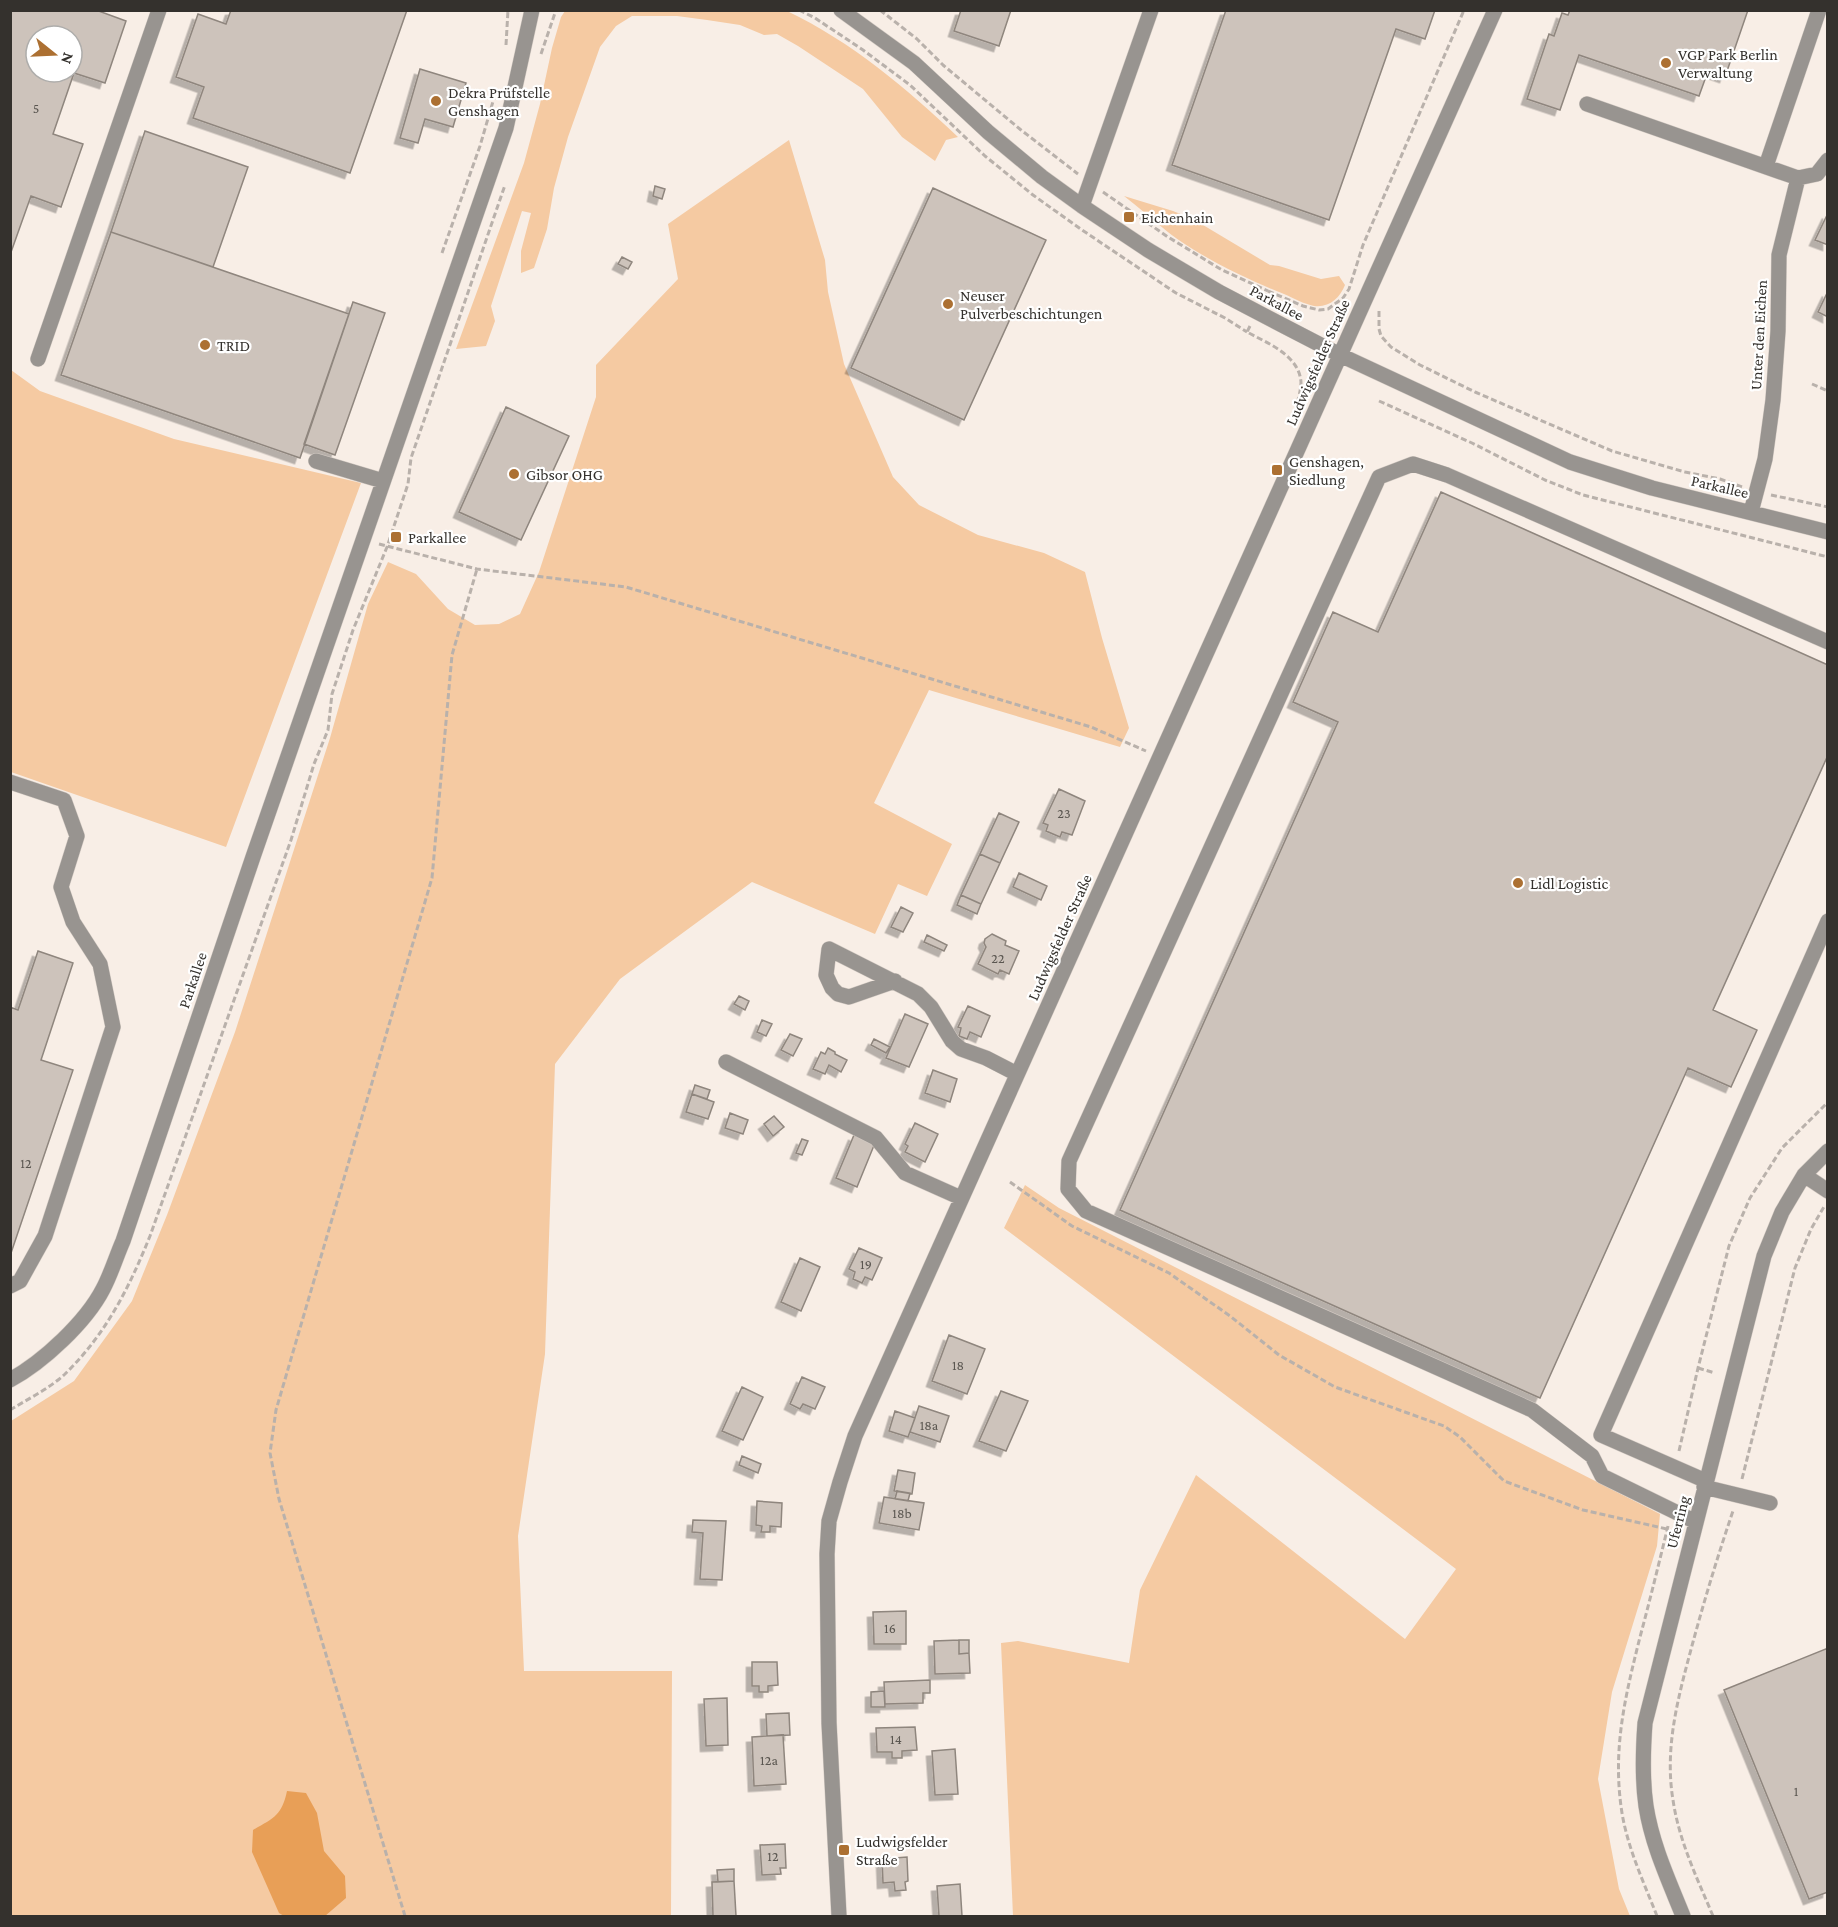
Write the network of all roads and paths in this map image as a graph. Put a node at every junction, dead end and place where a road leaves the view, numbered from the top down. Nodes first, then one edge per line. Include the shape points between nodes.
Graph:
1 (159, 10) edge
2 (508, 10) edge
3 (532, 10) edge
4 (556, 10) edge
5 (842, 10) edge
6 (880, 10) edge
7 (1151, 10) edge
8 (1464, 10) edge
9 (1495, 10) edge
10 (1819, 10) edge
11 (505, 48) dead end
12 (538, 63) dead end
13 (497, 89) dead end
14 (1587, 104) dead end
15 (1827, 160) edge
16 (1766, 166) junction
17 (1798, 178) junction
18 (507, 181) dead end
19 (1090, 184) junction
20 (1082, 206) junction
21 (442, 253) dead end
22 (1268, 291) junction
23 (1264, 299) dead end
24 (1378, 305) dead end
25 (1251, 324) dead end
26 (1396, 352) junction
27 (1340, 355) junction
28 (38, 359) dead end
29 (1394, 360) dead end
30 (1812, 384) dead end
31 (1827, 391) edge
32 (1296, 413) dead end
33 (316, 461) dead end
34 (1564, 477) dead end
35 (383, 482) junction
36 (1561, 486) dead end
37 (1756, 492) junction
38 (1827, 507) edge
39 (1751, 512) junction
40 (1827, 532) edge
41 (364, 537) junction
42 (387, 547) junction
43 (477, 569) junction
44 (1827, 642) edge
45 (1159, 757) junction
46 (10, 782) edge
47 (1827, 921) edge
48 (895, 981) dead end
49 (726, 1062) dead end
50 (1017, 1074) junction
51 (1827, 1150) edge
52 (1804, 1175) junction
53 (1010, 1182) dead end
54 (1827, 1191) edge
55 (962, 1198) junction
56 (1827, 1201) edge
57 (10, 1286) edge
58 (1698, 1368) dead end
59 (1715, 1373) dead end
60 (10, 1380) edge
61 (10, 1410) edge
62 (1601, 1435) junction
63 (1592, 1456) junction
64 (1705, 1484) junction
65 (1738, 1496) junction
66 (1770, 1503) dead end
67 (1696, 1522) junction
68 (1667, 1529) dead end
69 (405, 1917) edge
70 (839, 1917) edge
71 (1683, 1917) edge
72 (1713, 1917) edge

1 - 28 street
2 - 11 path
3 - 35 street, Parkallee via 506,128
4 - 12 path
5 - 20 street, Parkallee via 914,63 988,132
6 - 19 path
7 - 19 street
8 - 22 path via 1343,298 1328,309 1319,310
9 - 27 street, Ludwigsfelder Straße
10 - 16 street
13 - 21 path
14 - 16 street
15 - 17 street via 1817,174
16 - 17 street
17 - 37 street, Unter den Eichen via 1779,255 1774,388 1765,459
18 - 42 path via 411,458 408,484
19 - 20 street
19 - 22 path via 1213,264
20 - 27 street, Parkallee via 1181,270
22 - 23 path
24 - 26 path via 1381,336
25 - 32 path via 1247,332 1282,352 1297,368 1301,380
26 - 29 path
26 - 37 path via 1475,392 1612,451
27 - 39 street, Parkallee via 1570,462 1652,488
27 - 45 street, Ludwigsfelder Straße
30 - 31 path
33 - 35 street
34 - 36 path
35 - 41 street, Parkallee
37 - 38 path
37 - 39 street, Unter den Eichen
39 - 40 street, Parkallee
41 - 42 path
41 - 60 street, Parkallee via 103,1290 77,1324 42,1359
42 - 43 path
42 - 61 path via 332,694 328,730 288,851 130,1284 102,1332 64,1375
43 - 45 path via 626,587 1092,727
43 - 69 path via 452,655 432,878 276,1410 270,1453 279,1499
44 - 63 street via 1447,475 1413,464 1379,477 1069,1161 1068,1190 1086,1211 1532,1410
45 - 50 street, Ludwigsfelder Straße
46 - 57 street via 64,800 77,836 61,887 73,922 100,964 113,1027 45,1236 20,1281
47 - 62 street
48 - 50 street via 924,1000 961,1049
49 - 55 street via 876,1138 905,1173
50 - 55 street, Ludwigsfelder Straße
51 - 52 street, Uferring
52 - 54 street
52 - 64 street, Uferring via 1782,1212 1764,1256
53 - 68 path via 1072,1226 1169,1273 1279,1355 1335,1387 1444,1426 1504,1481 1583,1510
55 - 70 street, Ludwigsfelder Straße via 855,1436 829,1521 828,1723
56 - 65 path via 1795,1268
58 - 59 path
62 - 63 street
62 - 64 street
63 - 67 street via 1602,1476
64 - 65 street
64 - 67 street, Uferring
65 - 66 street
65 - 72 path via 1715,1562 1676,1707 1670,1755 1677,1824
67 - 71 street, Uferring via 1651,1693 1643,1752 1646,1807 1653,1836

